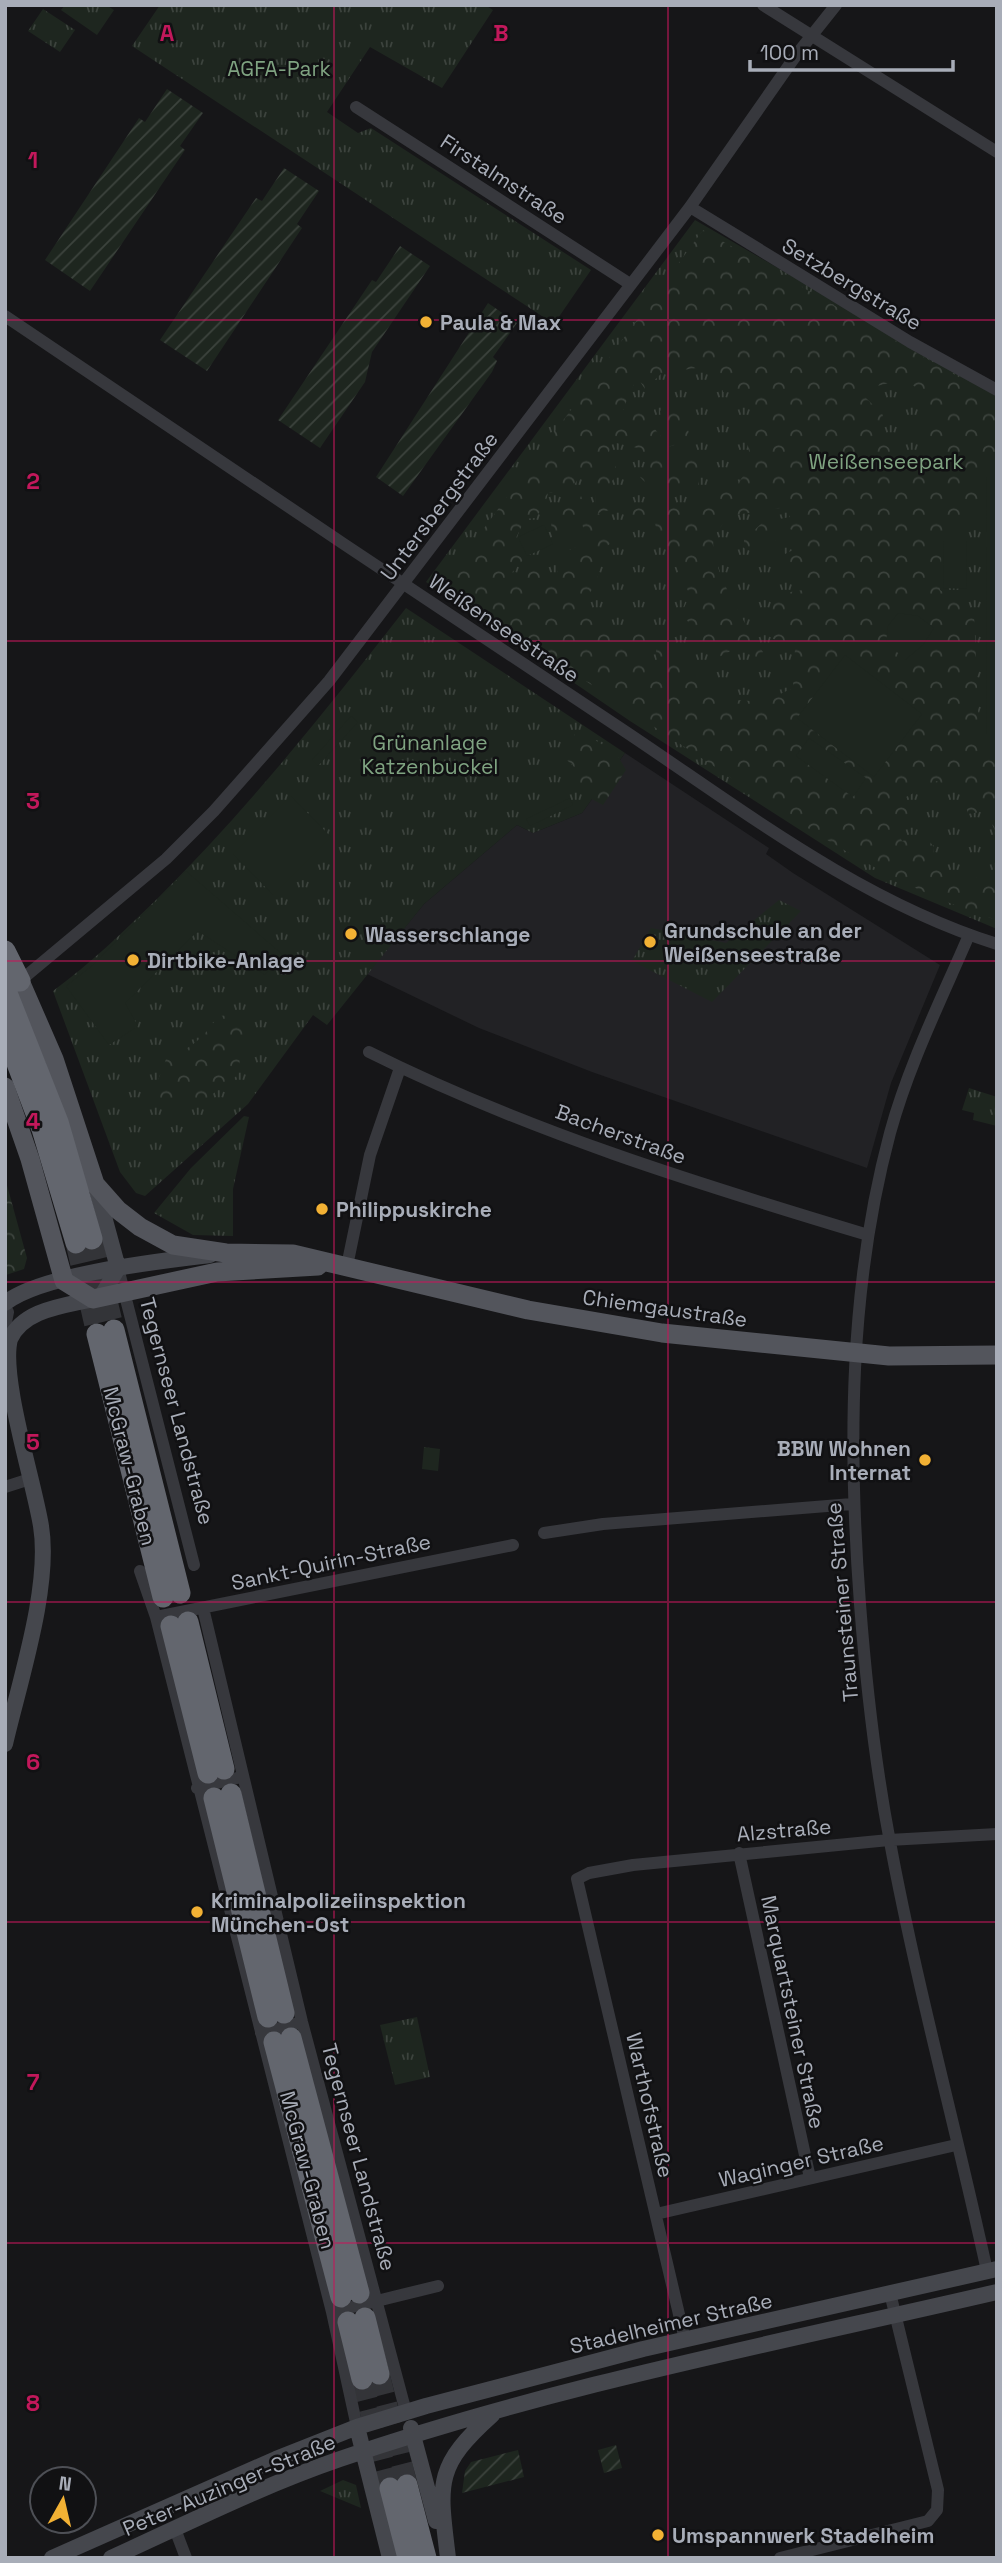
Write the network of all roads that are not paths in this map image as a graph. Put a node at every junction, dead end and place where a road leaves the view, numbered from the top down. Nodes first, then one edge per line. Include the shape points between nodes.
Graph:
1 (763, 5) edge
2 (836, 5) edge
3 (813, 35) junction
4 (356, 107) dead end
5 (997, 152) edge
6 (690, 207) junction
7 (630, 284) junction
8 (5, 316) edge
9 (997, 390) edge
10 (404, 584) junction
11 (969, 935) junction
12 (997, 944) edge
13 (5, 951) edge
14 (12, 985) edge
15 (5, 1032) edge
16 (369, 1052) dead end
17 (400, 1068) junction
18 (5, 1087) edge
19 (95, 1184) junction
20 (868, 1235) junction
21 (226, 1253) junction
22 (340, 1265) junction
23 (118, 1268) junction
24 (64, 1280) junction
25 (124, 1292) junction
26 (97, 1298) junction
27 (5, 1305) edge
28 (5, 1327) edge
29 (106, 1332) tunnel mouth
30 (6, 1351) edge
31 (856, 1354) junction
32 (997, 1356) edge
33 (9, 1403) edge
34 (30, 1479) junction
35 (5, 1487) edge
36 (852, 1504) junction
37 (544, 1533) dead end
38 (513, 1545) dead end
39 (194, 1565) dead end
40 (140, 1571) dead end
41 (177, 1611) junction
42 (5, 1745) edge
43 (219, 1783) junction
44 (997, 1834) edge
45 (889, 1840) junction
46 (739, 1853) junction
47 (577, 1879) joint
48 (280, 2028) junction
49 (956, 2145) junction
50 (810, 2178) junction
51 (656, 2214) junction
52 (992, 2270) edge
53 (438, 2286) dead end
54 (997, 2292) edge
55 (890, 2293) junction
56 (353, 2307) junction
57 (895, 2315) junction
58 (685, 2340) junction
59 (371, 2377) tunnel mouth
60 (406, 2412) junction
61 (494, 2413) junction
62 (357, 2427) junction
63 (413, 2436) junction
64 (364, 2451) junction
65 (175, 2529) junction
66 (52, 2558) edge
67 (111, 2558) edge
68 (186, 2558) edge
69 (390, 2558) edge
70 (408, 2558) edge
71 (426, 2558) edge
72 (446, 2558) edge
73 (779, 2558) edge

1 - 3 street
2 - 3 street, Untersbergstraße
3 - 5 street
3 - 6 street, Untersbergstraße
4 - 7 street, Firstalmstraße
6 - 7 street, Untersbergstraße
6 - 9 street, Setzbergstraße
7 - 10 street, Untersbergstraße
8 - 10 street, Weißenseestraße
10 - 11 street, Weißenseestraße via 846,876
10 - 14 street, Untersbergstraße via 330,681 214,811 138,885
11 - 12 street, Weißenseestraße
11 - 20 street, Traunsteiner Straße via 904,1085
13 - 14 highway
14 - 15 highway via 58,1122 84,1241
14 - 19 main road via 54,1059
16 - 17 street, Bacherstraße
17 - 20 street, Bacherstraße via 576,1140
17 - 22 street
18 - 24 main road
19 - 21 main road via 118,1210 153,1236 186,1248
19 - 23 main road
20 - 31 street, Traunsteiner Straße
21 - 22 main road, Chiemgaustraße via 293,1254
21 - 23 main road, Chiemgaustraße
22 - 25 main road, Chiemgaustraße via 217,1272
22 - 31 main road, Chiemgaustraße via 599,1324
23 - 24 main road, Chiemgaustraße
23 - 25 street, Tegernseer Landstraße
23 - 26 main road
24 - 26 main road
24 - 27 main road, Chiemgaustraße
25 - 26 main road, Chiemgaustraße
25 - 39 street, Tegernseer Landstraße
26 - 30 main road via 32,1315 15,1330
27 - 28 street
29 - 41 highway, McGraw-Graben
30 - 33 main road
31 - 32 main road, Chiemgaustraße
31 - 36 street, Traunsteiner Straße
33 - 34 main road
34 - 35 street
34 - 42 main road via 41,1526 43,1568
36 - 37 street
36 - 45 street, Traunsteiner Straße via 867,1691
38 - 41 street, Sankt-Quirin-Straße
40 - 41 street, Tegernseer Landstraße
41 - 43 highway, McGraw-Graben
41 - 43 street, Tegernseer Landstraße
43 - 48 highway, McGraw-Graben
43 - 48 street, Tegernseer Landstraße
44 - 45 street, Alzstraße
45 - 46 street, Alzstraße
45 - 49 street, Traunsteiner Straße
46 - 47 street, Alzstraße via 589,1872
46 - 50 street, Marquartsteiner Straße
47 - 51 street, Warthofstraße
48 - 56 highway, McGraw-Graben
48 - 56 street, Tegernseer Landstraße
49 - 50 street, Waginger Straße
49 - 52 street, Traunsteiner Straße
50 - 51 street, Waginger Straße
51 - 58 street, Warthofstraße
52 - 55 main road, Stadelheimer Straße
53 - 56 street, Tegernseer Landstraße
54 - 57 main road, Stadelheimer Straße
55 - 57 street
55 - 58 main road, Stadelheimer Straße
56 - 59 highway, McGraw-Graben
56 - 60 street, Tegernseer Landstraße
56 - 62 street, Tegernseer Landstraße
57 - 61 main road, Stadelheimer Straße
57 - 73 street via 938,2490 937,2510 928,2521
58 - 60 main road, Stadelheimer Straße
60 - 62 main road, Stadelheimer Straße
60 - 63 main road, Tegernseer Landstraße
61 - 63 main road, Stadelheimer Straße
61 - 72 main road via 461,2444 444,2472
62 - 64 main road, Tegernseer Landstraße
62 - 66 main road, Peter-Auzinger-Straße
63 - 64 main road, Stadelheimer Straße
63 - 72 main road, Tegernseer Landstraße
64 - 65 main road, Peter-Auzinger-Straße
64 - 69 main road, Tegernseer Landstraße
65 - 67 main road, Peter-Auzinger-Straße
65 - 68 street
70 - 71 highway via 399,2487

